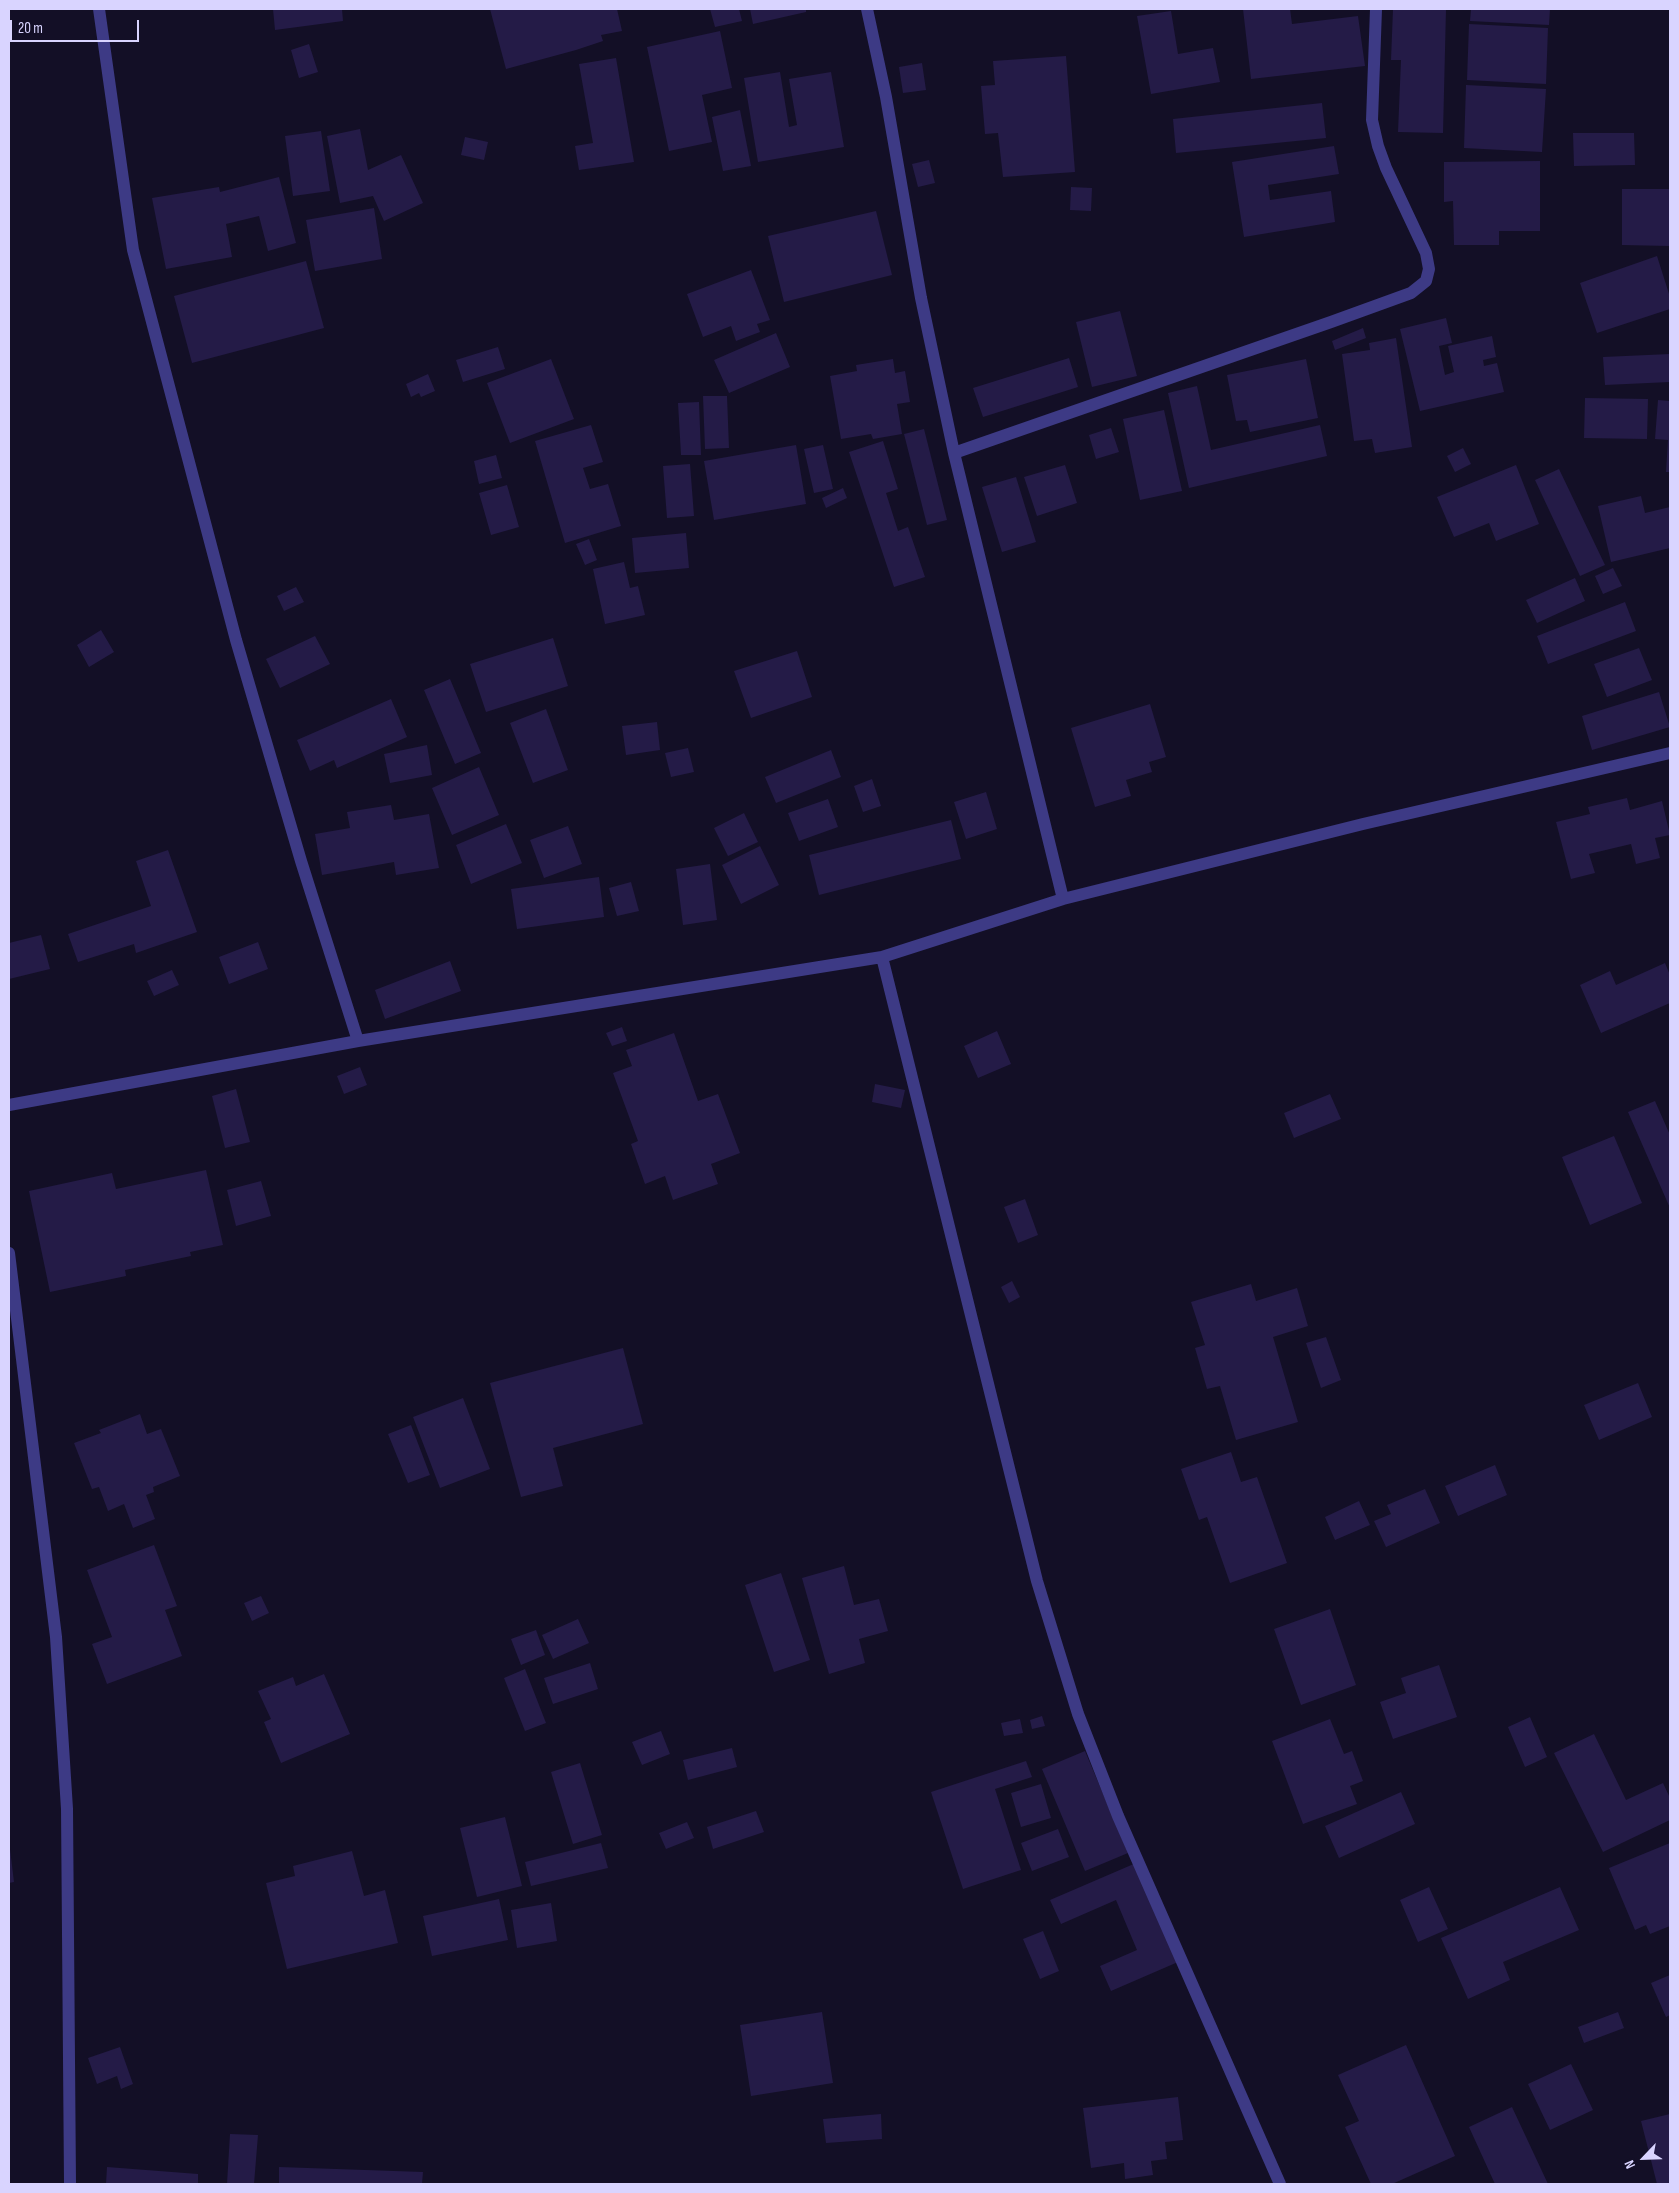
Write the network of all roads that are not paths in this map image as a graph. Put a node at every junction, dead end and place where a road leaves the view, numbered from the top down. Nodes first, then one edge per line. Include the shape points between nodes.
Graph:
1 (99, 9) edge
2 (867, 9) edge
3 (1376, 9) edge
4 (954, 453) junction
5 (1670, 753) edge
6 (1063, 899) junction
7 (882, 957) junction
8 (358, 1041) junction
9 (9, 1105) edge
10 (9, 1253) edge
11 (70, 2184) edge
12 (1280, 2184) edge

1 - 8 street via 133,250 239,649
2 - 4 street via 886,97 921,298
3 - 4 street via 1372,120 1386,168 1426,253 1430,269 1426,281 1410,293 1332,322
4 - 6 street
5 - 6 street via 1362,824
6 - 7 street
7 - 8 street
7 - 12 street via 1037,1581 1078,1714 1118,1816
8 - 9 street
10 - 11 street via 56,1637 67,1809

